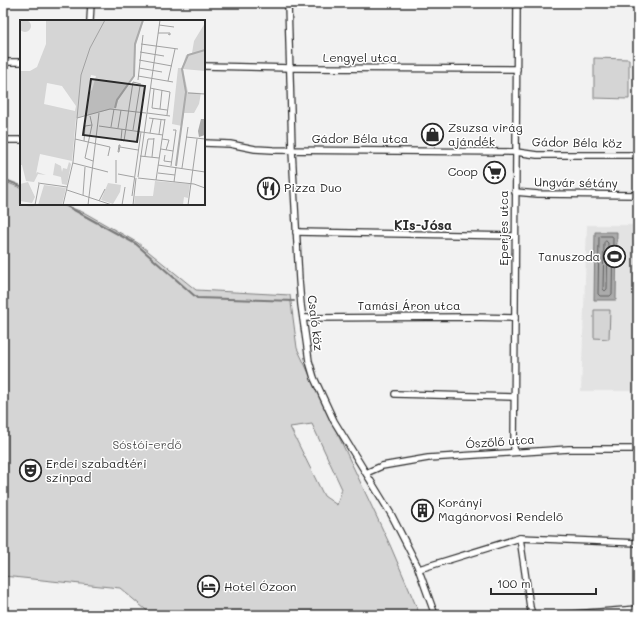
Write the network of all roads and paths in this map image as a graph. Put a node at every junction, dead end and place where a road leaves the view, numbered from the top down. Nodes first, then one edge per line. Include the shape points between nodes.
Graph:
1 (90, 3) edge
2 (288, 3) edge
3 (517, 3) edge
4 (90, 20) edge
5 (3, 62) edge
6 (20, 62) edge
7 (205, 66) edge
8 (290, 68) junction
9 (517, 69) junction
10 (3, 140) edge
11 (20, 140) edge
12 (205, 143) edge
13 (292, 150) junction
14 (516, 152) junction
15 (638, 155) edge
16 (515, 192) junction
17 (637, 195) edge
18 (296, 232) junction
19 (515, 236) junction
20 (303, 318) junction
21 (515, 318) junction
22 (395, 394) dead end
23 (514, 397) junction
24 (638, 449) edge
25 (514, 452) junction
26 (366, 473) junction
27 (520, 538) junction
28 (638, 543) edge
29 (419, 569) junction
30 (638, 609) edge
31 (435, 615) edge
32 (535, 615) edge
33 (561, 615) edge

1 - 4 street
2 - 8 street, Csaló köz
3 - 9 street, Eperjes utca
5 - 6 street
7 - 8 street, Lengyel utca
8 - 9 street, Lengyel utca
8 - 13 street, Csaló köz
9 - 14 street, Eperjes utca
10 - 11 street
12 - 13 street, Gádor Béla utca
13 - 14 street, Gádor Béla utca
13 - 18 street, Csaló köz
14 - 15 street, Gádor Béla köz via 537,155
14 - 16 street, Eperjes utca
16 - 17 street, Ungvár sétány
16 - 19 street, Eperjes utca
18 - 19 street
18 - 20 street, Csaló köz
19 - 21 street, Eperjes utca
20 - 21 street, Tamási Áron utca
20 - 26 street, Csaló köz via 314,378 334,421
21 - 23 street, Eperjes utca
22 - 23 street
23 - 25 street, Eperjes utca
24 - 25 street, Ószőlő utca
25 - 26 street, Ószőlő utca via 428,458 382,466
26 - 29 street, Csaló köz via 392,514
27 - 28 street
27 - 29 street
27 - 32 street via 530,607 532,614
29 - 31 street, Csaló köz
30 - 33 street

